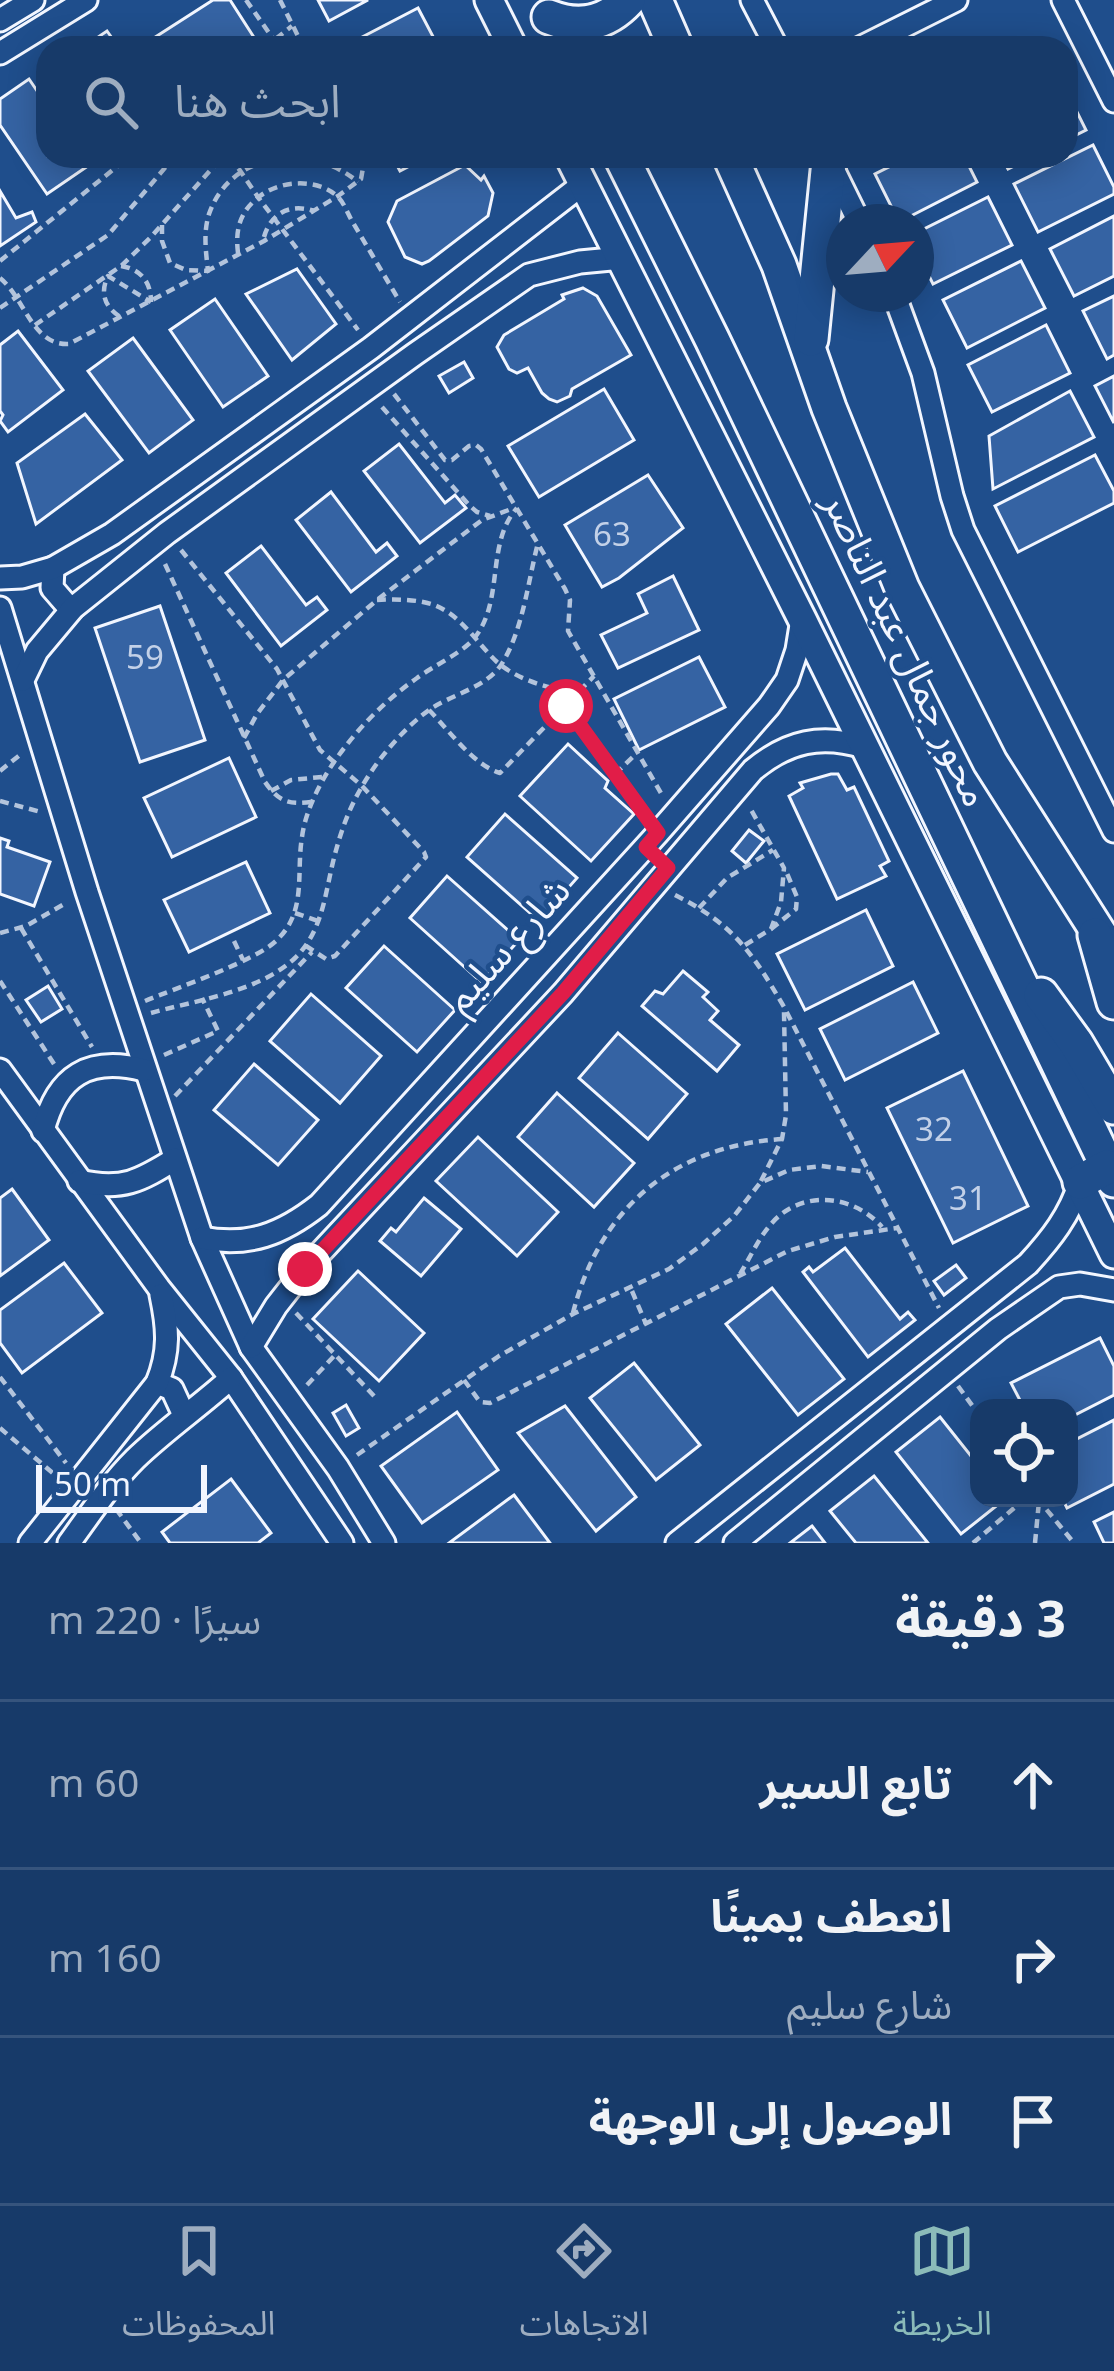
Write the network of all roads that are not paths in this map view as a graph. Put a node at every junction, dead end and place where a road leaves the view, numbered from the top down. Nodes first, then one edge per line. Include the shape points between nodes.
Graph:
1 (33, 0) edge
2 (86, 0) edge
3 (489, 0) edge
4 (628, 0) edge
5 (655, 0) edge
6 (752, 0) edge
7 (956, 0) edge
8 (1064, 0) edge
9 (545, 9) edge
10 (0, 20) edge
11 (508, 36) edge
12 (559, 36) edge
13 (668, 36) edge
14 (771, 36) edge
15 (884, 36) edge
16 (0, 53) edge
17 (1114, 101) edge
18 (575, 168) edge
19 (627, 168) edge
20 (735, 168) edge
21 (827, 168) edge
22 (832, 168) edge
23 (583, 184) junction
24 (850, 204) edge
25 (622, 258) junction
26 (901, 312) edge
27 (403, 323) junction
28 (810, 352) junction
29 (415, 354) junction
30 (53, 568) junction
31 (0, 578) edge
32 (0, 608) edge
33 (73, 608) junction
34 (802, 619) junction
35 (23, 680) junction
36 (864, 747) junction
37 (1114, 831) edge
38 (652, 840) junction
39 (668, 868) junction
40 (1093, 926) junction
41 (1001, 947) junction
42 (1114, 957) edge
43 (536, 967) junction
44 (563, 993) junction
45 (1114, 1002) edge
46 (450, 1062) junction
47 (144, 1068) junction
48 (0, 1070) edge
49 (477, 1088) junction
50 (1114, 1107) edge
51 (43, 1131) junction
52 (175, 1159) junction
53 (1100, 1176) edge
54 (79, 1181) junction
55 (202, 1238) junction
56 (1114, 1254) edge
57 (1028, 1264) junction
58 (159, 1288) junction
59 (1114, 1290) edge
60 (1049, 1293) junction
61 (251, 1346) junction
62 (231, 1378) junction
63 (157, 1383) junction
64 (184, 1415) junction
65 (29, 1543) edge
66 (69, 1543) edge
67 (342, 1543) edge
68 (384, 1543) edge
69 (677, 1543) edge
70 (735, 1543) edge

1 - 10 street
2 - 16 street
3 - 11 street
4 - 9 main road via 589,24
5 - 13 main road
6 - 14 street
7 - 15 street
8 - 17 street
9 - 12 main road
18 - 23 street
19 - 41 main road, محور جمال عبد الناصر
20 - 28 main road, محور جمال عبد الناصر
21 - 28 main road
22 - 24 street
23 - 25 street
23 - 27 street
25 - 29 street via 529,275
25 - 34 street
26 - 37 street via 963,530
27 - 29 street
27 - 30 street
28 - 40 main road, محور جمال عبد الناصر via 902,589 990,762
29 - 33 street
30 - 31 street
30 - 33 street via 52,588
32 - 35 street
33 - 35 street
34 - 36 street
34 - 38 street, شارع سليم via 787,680
35 - 47 street
36 - 39 street, شارع سليم via 817,740 772,754
36 - 53 street
38 - 39 street
38 - 43 street, شارع سليم
39 - 44 street, شارع سليم
40 - 42 main road, محور جمال عبد الناصر
40 - 45 main road
41 - 50 main road
41 - 53 main road, محور جمال عبد الناصر
43 - 44 street
43 - 46 street, شارع سليم
44 - 49 street, شارع سليم
46 - 49 street
46 - 55 street, شارع سليم via 299,1220 263,1238
47 - 51 street via 88,1067 48,1108
47 - 52 street
48 - 51 street
49 - 61 street, شارع سليم via 321,1251
51 - 54 street
52 - 54 street via 134,1183
52 - 55 street
53 - 56 street
53 - 57 street
54 - 58 street
55 - 61 street
57 - 60 street via 1046,1270
57 - 69 street
58 - 62 street
58 - 63 street via 169,1340
59 - 60 street via 1068,1284
60 - 70 street
61 - 68 street
62 - 64 street
62 - 67 street
63 - 64 street via 172,1389
63 - 65 street
64 - 66 street via 137,1458

